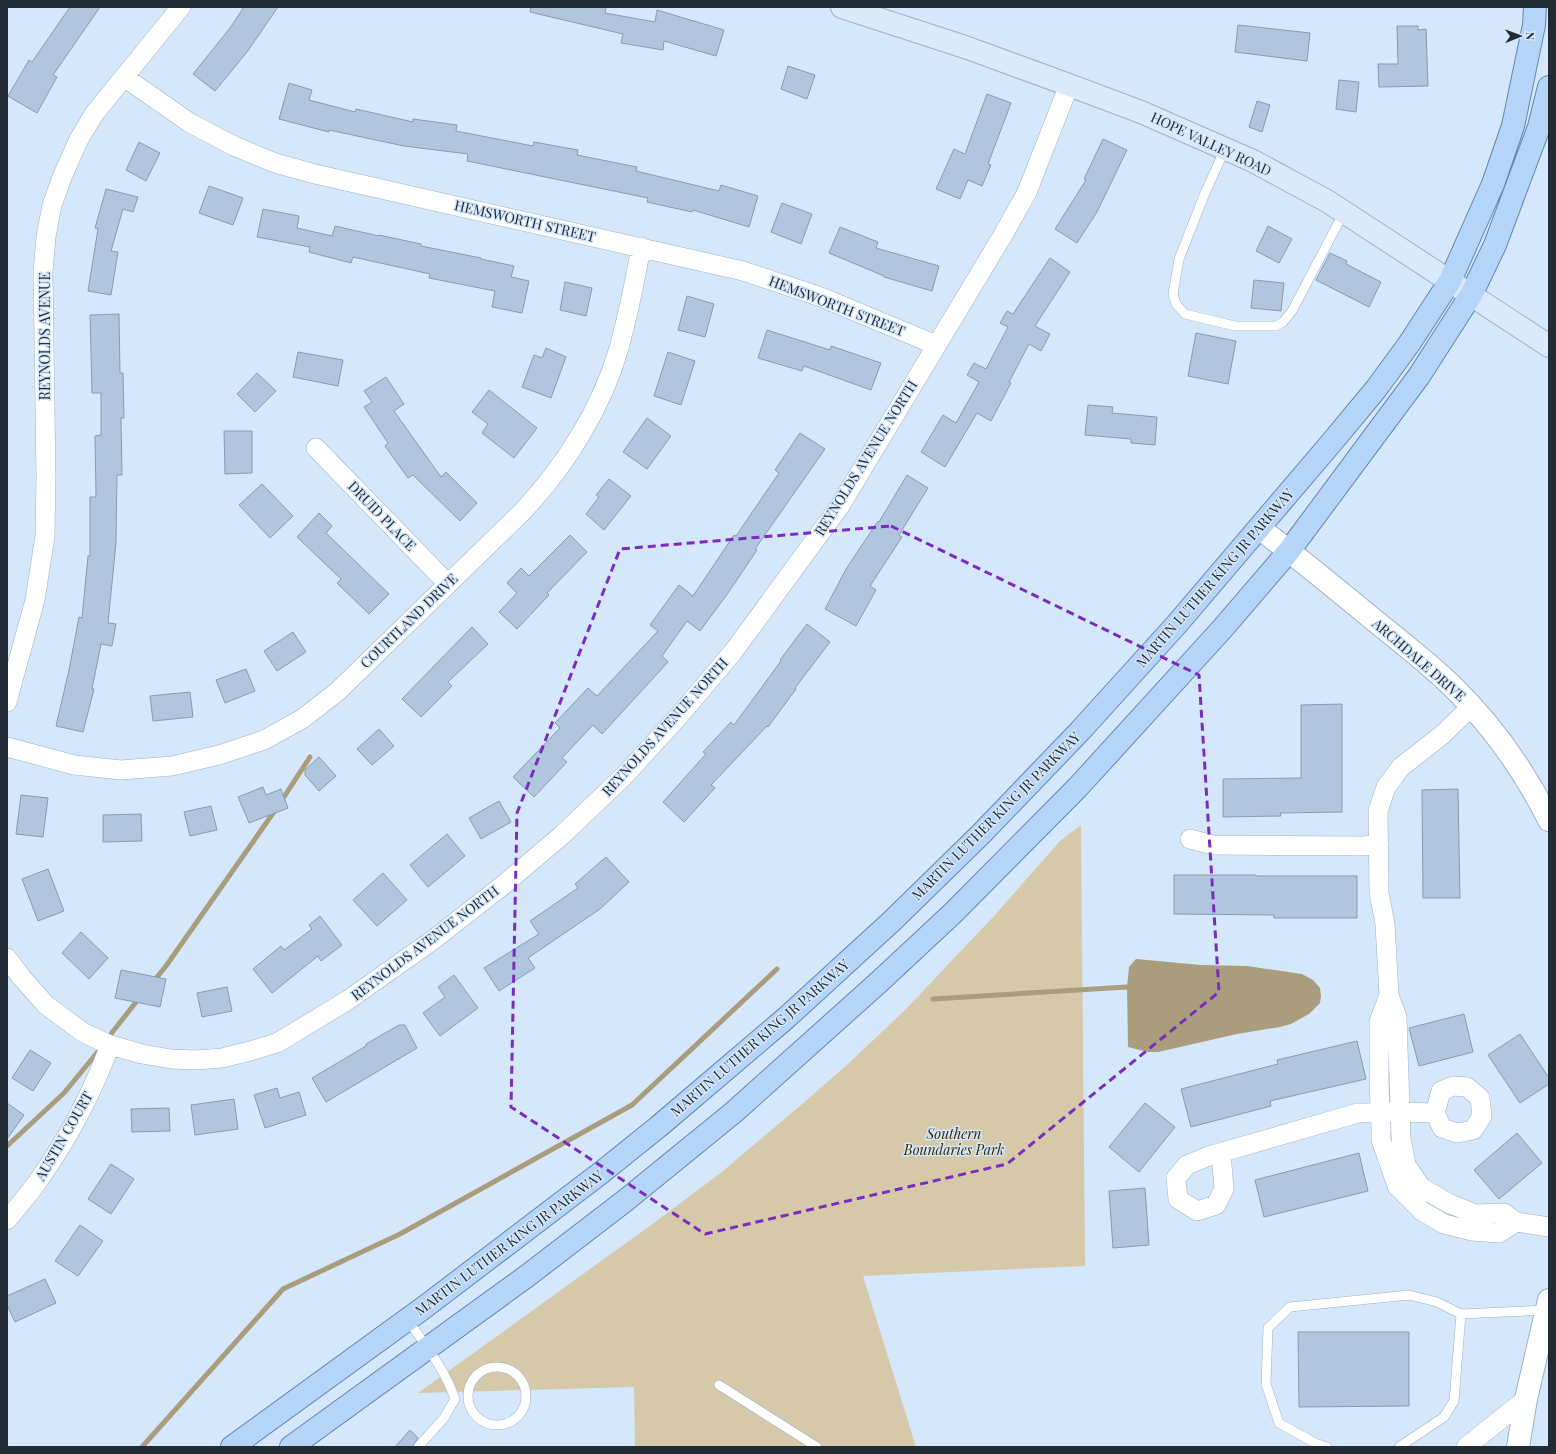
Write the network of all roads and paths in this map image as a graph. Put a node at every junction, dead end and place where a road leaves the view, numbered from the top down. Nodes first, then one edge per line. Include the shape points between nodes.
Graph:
1 (181, 7) edge
2 (842, 7) edge
3 (1536, 7) edge
4 (124, 77) junction
5 (1069, 85) junction
6 (1549, 87) edge
7 (1225, 149) junction
8 (1344, 212) junction
9 (641, 247) junction
10 (1450, 281) junction
11 (1472, 295) junction
12 (936, 345) junction
13 (1549, 346) edge
14 (316, 448) dead end
15 (1259, 528) junction
16 (1289, 551) junction
17 (448, 584) junction
18 (7, 702) edge
19 (1472, 706) junction
20 (7, 747) edge
21 (1549, 820) edge
22 (1190, 839) dead end
23 (1379, 844) junction
24 (7, 958) edge
25 (1389, 995) junction
26 (110, 1045) junction
27 (1380, 1112) junction
28 (1400, 1112) junction
29 (1435, 1113) dead end
30 (1221, 1153) dead end
31 (7, 1220) edge
32 (1516, 1222) junction
33 (1549, 1227) edge
34 (1548, 1305) edge
35 (1461, 1314) junction
36 (407, 1319) junction
37 (427, 1348) junction
38 (719, 1385) dead end
39 (454, 1399) junction
40 (469, 1399) junction
41 (1526, 1399) junction
42 (232, 1447) edge
43 (291, 1447) edge
44 (418, 1447) edge
45 (817, 1447) edge
46 (1327, 1447) edge
47 (1399, 1447) edge
48 (1466, 1447) edge
49 (1518, 1447) edge

1 - 4 street, REYNOLDS AVENUE
2 - 5 main road, HOPE VALLEY ROAD via 965,47
3 - 10 main road, MARTIN LUTHER KING JR PARKWAY via 1513,126 1493,184
4 - 9 street, HEMSWORTH STREET via 190,123 234,146 275,163
4 - 18 street, REYNOLDS AVENUE via 94,114 78,141 52,205 46,237 45,536 35,600
5 - 7 main road, HOPE VALLEY ROAD via 1141,112
5 - 12 street, REYNOLDS AVENUE NORTH via 1026,192
6 - 11 main road via 1539,127 1523,173
7 - 8 main road, HOPE VALLEY ROAD via 1260,165
7 - 8 lane via 1179,259 1173,294 1176,304 1185,314 1235,326 1276,326 1283,322 1292,311
8 - 10 main road, HOPE VALLEY ROAD
9 - 12 street, HEMSWORTH STREET via 783,283
9 - 17 street, COURTLAND DRIVE via 618,350 603,390 568,455 540,492
10 - 11 main road, HOPE VALLEY ROAD
10 - 15 main road, MARTIN LUTHER KING JR PARKWAY via 1376,389
11 - 13 main road, HOPE VALLEY ROAD
11 - 16 main road via 1419,376
12 - 26 street, REYNOLDS AVENUE NORTH via 840,506 733,652 626,775 502,886 433,940 348,1000 277,1043 222,1058 196,1060 171,1059
14 - 17 street, DRUID PLACE
15 - 16 street, ARCHDALE DRIVE
15 - 36 main road, MARTIN LUTHER KING JR PARKWAY via 1080,731 981,834 886,926 786,1018 658,1127
16 - 19 street, ARCHDALE DRIVE via 1421,658
16 - 37 main road via 1223,628 1078,787 953,913 873,987 734,1112 626,1200
17 - 20 street, COURTLAND DRIVE via 337,692 302,719 264,740 219,755 172,766 121,770 74,764
19 - 21 street, ARCHDALE DRIVE via 1499,738 1538,798
19 - 23 street via 1442,735 1401,767 1386,787 1378,811
22 - 23 street via 1213,845
23 - 25 street via 1379,893
24 - 26 street, REYNOLDS AVENUE NORTH via 46,1004 84,1032
25 - 27 street via 1379,1022
25 - 28 street via 1397,1017
26 - 31 street, AUSTIN COURT via 67,1136 36,1184
27 - 28 street
27 - 30 street via 1358,1113
27 - 32 street via 1381,1140 1398,1186 1422,1211 1444,1224 1472,1231 1499,1233
28 - 29 street
28 - 32 street via 1406,1165 1421,1187 1448,1203 1475,1214 1504,1213
32 - 33 street
34 - 35 lane
34 - 41 street
35 - 46 lane via 1437,1302 1409,1295 1290,1307 1268,1328 1266,1384 1279,1423
35 - 47 lane via 1454,1401 1444,1417
36 - 37 lane
36 - 42 main road, MARTIN LUTHER KING JR PARKWAY
37 - 39 lane via 450,1384
37 - 43 main road
38 - 45 lane
39 - 40 lane
39 - 44 lane via 444,1418
40 - 40 lane via 471,1409 484,1422 503,1425 519,1416 526,1398 525,1388 514,1373 497,1367 479,1374 473,1381
41 - 48 street
41 - 49 street

